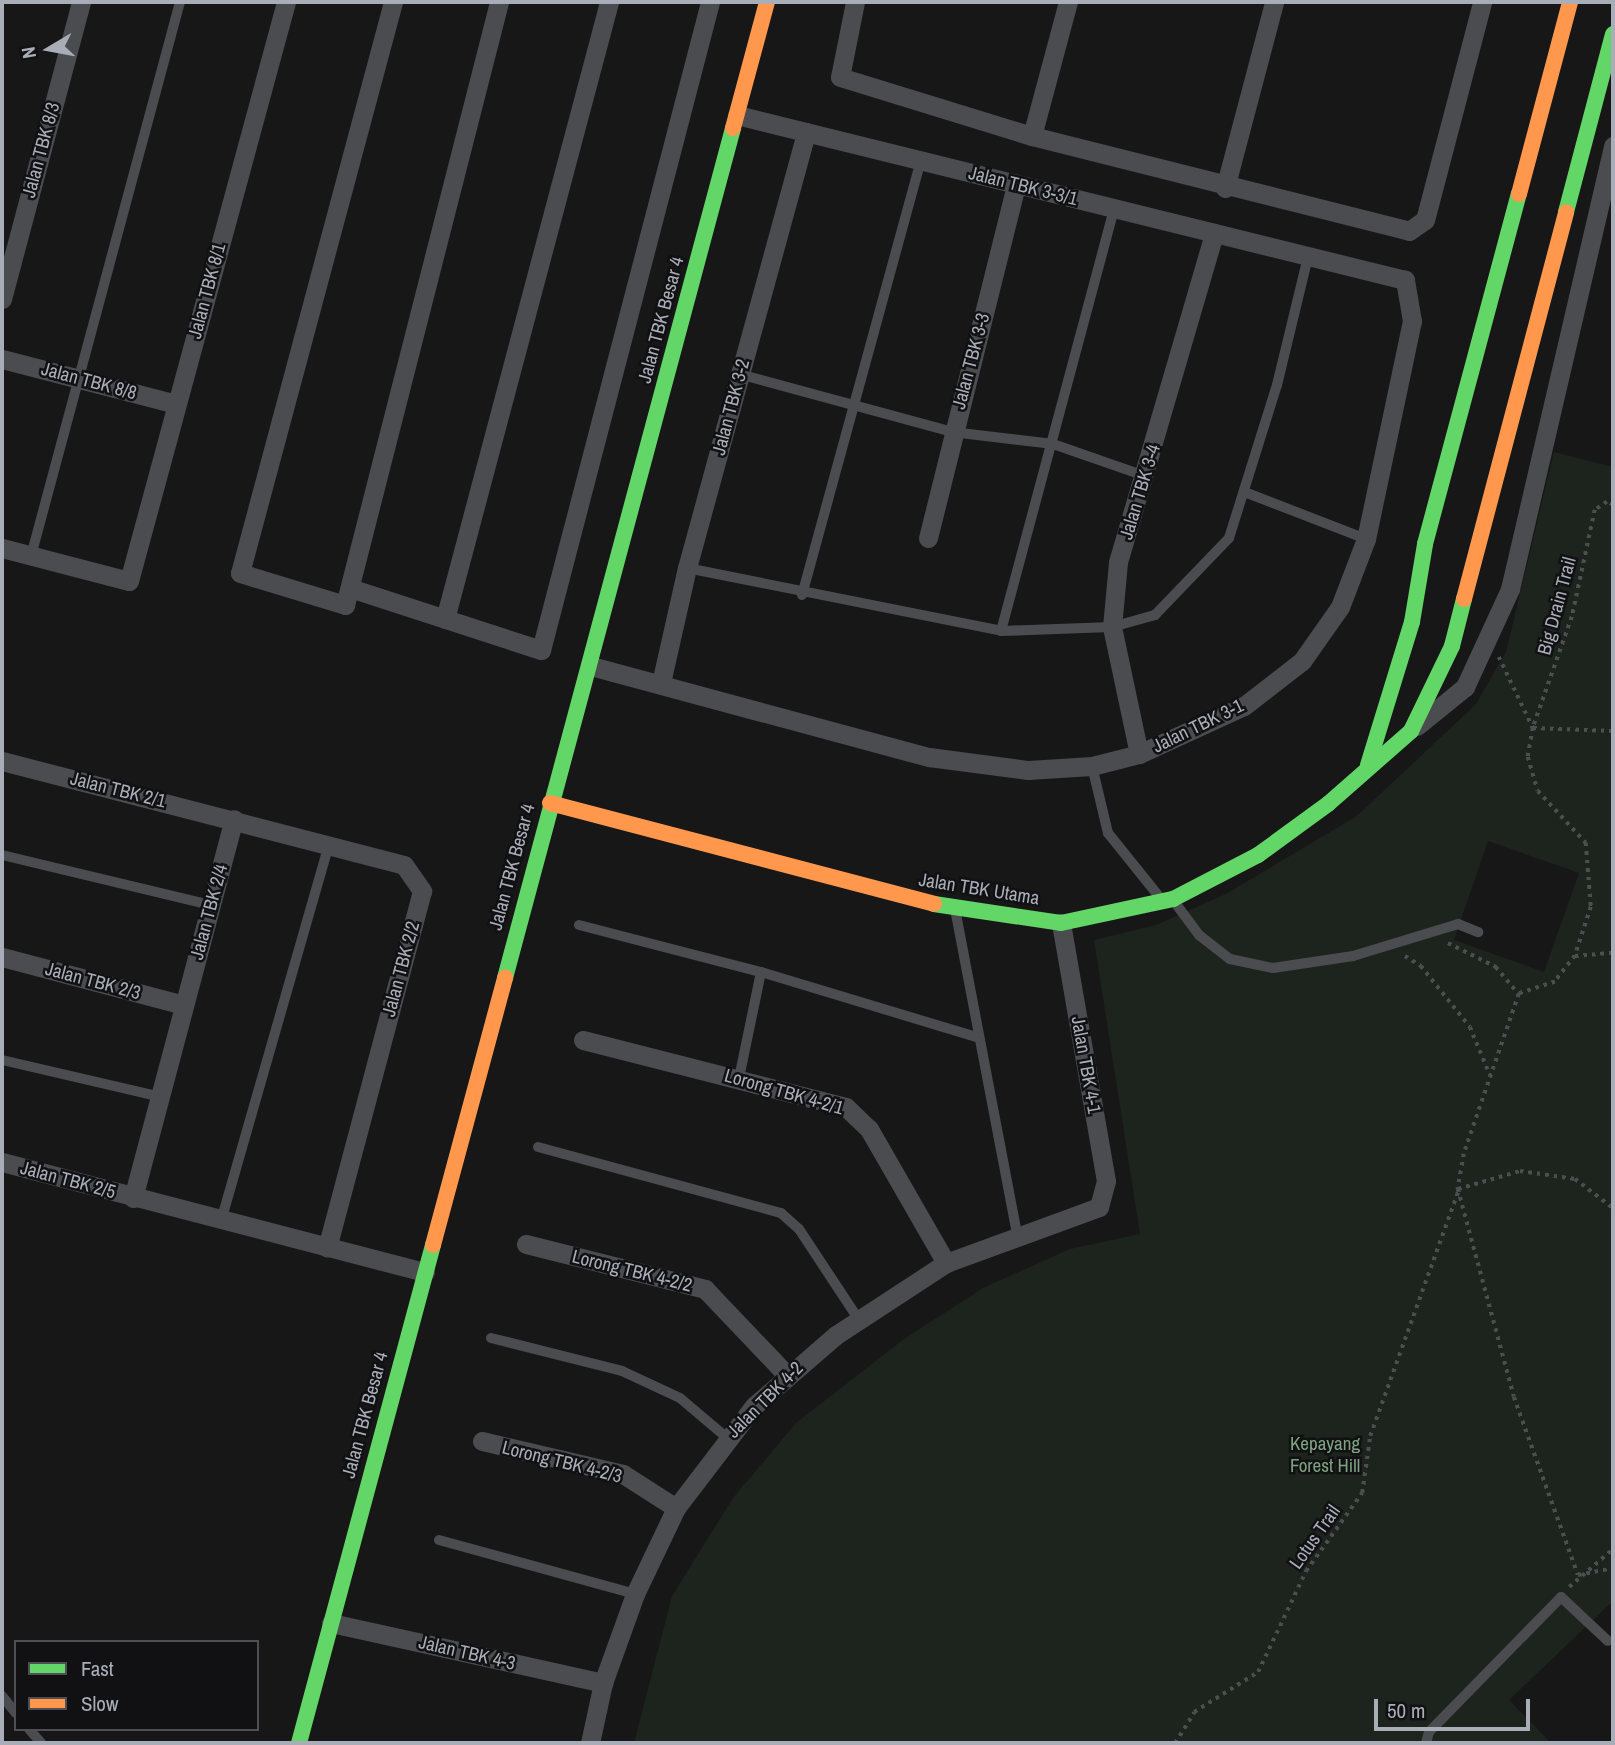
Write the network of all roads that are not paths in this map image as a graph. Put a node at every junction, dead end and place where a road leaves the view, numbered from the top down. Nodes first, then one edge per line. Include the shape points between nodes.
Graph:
1 (81, 2) edge
2 (180, 2) edge
3 (286, 2) edge
4 (393, 2) edge
5 (499, 2) edge
6 (609, 2) edge
7 (710, 2) edge
8 (855, 2) edge
9 (1068, 2) edge
10 (1273, 2) edge
11 (1482, 2) edge
12 (1570, 2) edge
13 (762, 3) edge
14 (1613, 34) edge
15 (737, 115) junction
16 (806, 132) junction
17 (1032, 136) junction
18 (1613, 146) edge
19 (921, 160) junction
20 (1017, 184) junction
21 (1225, 188) junction
22 (1114, 209) junction
23 (1214, 233) junction
24 (1308, 257) junction
25 (2, 299) edge
26 (2, 359) edge
27 (740, 374) junction
28 (79, 379) junction
29 (855, 403) junction
30 (176, 404) junction
31 (952, 432) junction
32 (1053, 444) junction
33 (1146, 477) junction
34 (1247, 493) junction
35 (928, 538) dead end
36 (1366, 539) junction
37 (2, 548) edge
38 (31, 556) junction
39 (687, 568) junction
40 (350, 588) junction
41 (802, 595) junction
42 (445, 619) junction
43 (1112, 627) junction
44 (1001, 631) junction
45 (591, 666) junction
46 (662, 683) junction
47 (1411, 731) junction
48 (1139, 754) junction
49 (2, 761) edge
50 (1368, 765) junction
51 (1093, 766) junction
52 (550, 803) junction
53 (234, 819) junction
54 (330, 843) junction
55 (2, 855) edge
56 (1169, 901) junction
57 (211, 905) junction
58 (956, 910) junction
59 (1062, 923) junction
60 (579, 925) dead end
61 (1478, 932) dead end
62 (2, 957) edge
63 (761, 972) junction
64 (184, 1005) junction
65 (979, 1038) junction
66 (583, 1040) dead end
67 (2, 1060) edge
68 (739, 1078) junction
69 (161, 1097) junction
70 (538, 1147) dead end
71 (2, 1162) edge
72 (133, 1198) junction
73 (1099, 1207) joint
74 (220, 1221) junction
75 (1018, 1239) junction
76 (526, 1244) dead end
77 (327, 1248) junction
78 (946, 1263) junction
79 (425, 1272) junction
80 (859, 1320) junction
81 (491, 1338) dead end
82 (786, 1374) junction
83 (726, 1437) junction
84 (482, 1441) dead end
85 (676, 1508) junction
86 (439, 1540) dead end
87 (635, 1594) junction
88 (331, 1623) junction
89 (1608, 1641) dead end
90 (603, 1683) junction
91 (2, 1696) edge
92 (14, 1711) edge
93 (299, 1743) edge
94 (590, 1743) edge
95 (1426, 1743) edge

1 - 25 street, Jalan TBK 8/3
2 - 28 lane
3 - 30 street, Jalan TBK 8/1
4 - 40 street via 240,573 345,605
5 - 40 street
6 - 42 street
7 - 42 street via 541,650
8 - 17 street via 840,77
9 - 17 street
10 - 21 street
11 - 21 street via 1425,220 1409,231
12 - 50 street via 1425,544 1412,622
13 - 15 street, Jalan TBK Besar 4
14 - 47 street via 1452,646
15 - 16 street, Jalan TBK 3-3/1
15 - 45 street, Jalan TBK Besar 4
16 - 19 street, Jalan TBK 3-3/1
16 - 27 street, Jalan TBK 3-2
17 - 21 street
18 - 47 street via 1510,589 1465,687
19 - 20 street, Jalan TBK 3-3/1
19 - 29 lane
20 - 22 street, Jalan TBK 3-3/1
20 - 31 street, Jalan TBK 3-3
22 - 23 street, Jalan TBK 3-3/1
22 - 32 lane
23 - 24 street, Jalan TBK 3-3/1
23 - 33 street, Jalan TBK 3-4
24 - 34 lane
24 - 36 street, Jalan TBK 3-1 via 1395,275 1410,290 1412,321
26 - 28 street, Jalan TBK 8/8
27 - 29 lane
27 - 39 street, Jalan TBK 3-2
28 - 30 street, Jalan TBK 8/8
28 - 38 lane
29 - 31 lane
29 - 41 lane
30 - 38 street, Jalan TBK 8/1 via 129,581
31 - 32 lane
31 - 35 street, Jalan TBK 3-3
32 - 33 lane
32 - 44 lane
33 - 43 street, Jalan TBK 3-4 via 1118,562
34 - 36 lane
34 - 43 lane via 1229,538 1203,570 1155,615
36 - 48 street, Jalan TBK 3-1 via 1340,607 1302,661 1244,706
37 - 38 street
39 - 41 lane
39 - 46 street, Jalan TBK 3-2
40 - 42 street
41 - 44 lane
43 - 44 lane
43 - 48 street, Jalan TBK 3-4
45 - 46 street, Jalan TBK 3-1
45 - 52 street, Jalan TBK Besar 4
46 - 51 street, Jalan TBK 3-1 via 929,757 1028,770
47 - 50 street, Jalan TBK Utama
48 - 51 street, Jalan TBK 3-1
49 - 53 street, Jalan TBK 2/1
50 - 56 street, Jalan TBK Utama via 1328,804 1258,855
51 - 56 lane via 1108,834
52 - 58 street, Jalan TBK Utama
52 - 79 street, Jalan TBK Besar 4
53 - 54 street, Jalan TBK 2/2
53 - 57 street, Jalan TBK 2/4
54 - 74 lane
54 - 77 street, Jalan TBK 2/2 via 404,865 422,891
55 - 57 lane
56 - 59 street, Jalan TBK Utama
56 - 61 lane via 1199,935 1230,959 1273,968 1388,946 1458,924
57 - 64 street, Jalan TBK 2/4
58 - 59 street, Jalan TBK Utama
58 - 65 lane
59 - 73 street, Jalan TBK 4-1 via 1106,1181
60 - 63 lane
62 - 64 street, Jalan TBK 2/3
63 - 65 lane
63 - 68 lane
64 - 69 street, Jalan TBK 2/4
65 - 75 lane
66 - 68 street, Lorong TBK 4-2/1
67 - 69 lane
68 - 78 street, Lorong TBK 4-2/1 via 859,1116
69 - 72 street, Jalan TBK 2/4
70 - 80 lane via 781,1213 799,1229
71 - 72 street, Jalan TBK 2/5
72 - 74 street, Jalan TBK 2/5
73 - 75 street, Jalan TBK 4-2
74 - 77 street, Jalan TBK 2/5
75 - 78 street, Jalan TBK 4-2
76 - 82 street, Lorong TBK 4-2/2 via 705,1289
77 - 79 street, Jalan TBK 2/5
78 - 80 street, Jalan TBK 4-2
79 - 88 street, Jalan TBK Besar 4
80 - 82 street, Jalan TBK 4-2
81 - 83 lane via 622,1371 680,1398
82 - 83 street, Jalan TBK 4-2
83 - 85 street, Jalan TBK 4-2
84 - 85 street, Lorong TBK 4-2/3 via 622,1474
85 - 87 street, Jalan TBK 4-2
86 - 87 lane
87 - 90 street, Jalan TBK 4-2
88 - 90 street, Jalan TBK 4-3
88 - 93 street, Jalan TBK Besar 4
89 - 95 lane via 1561,1597 1429,1732
90 - 94 street, Jalan TBK 4-2
91 - 92 lane

